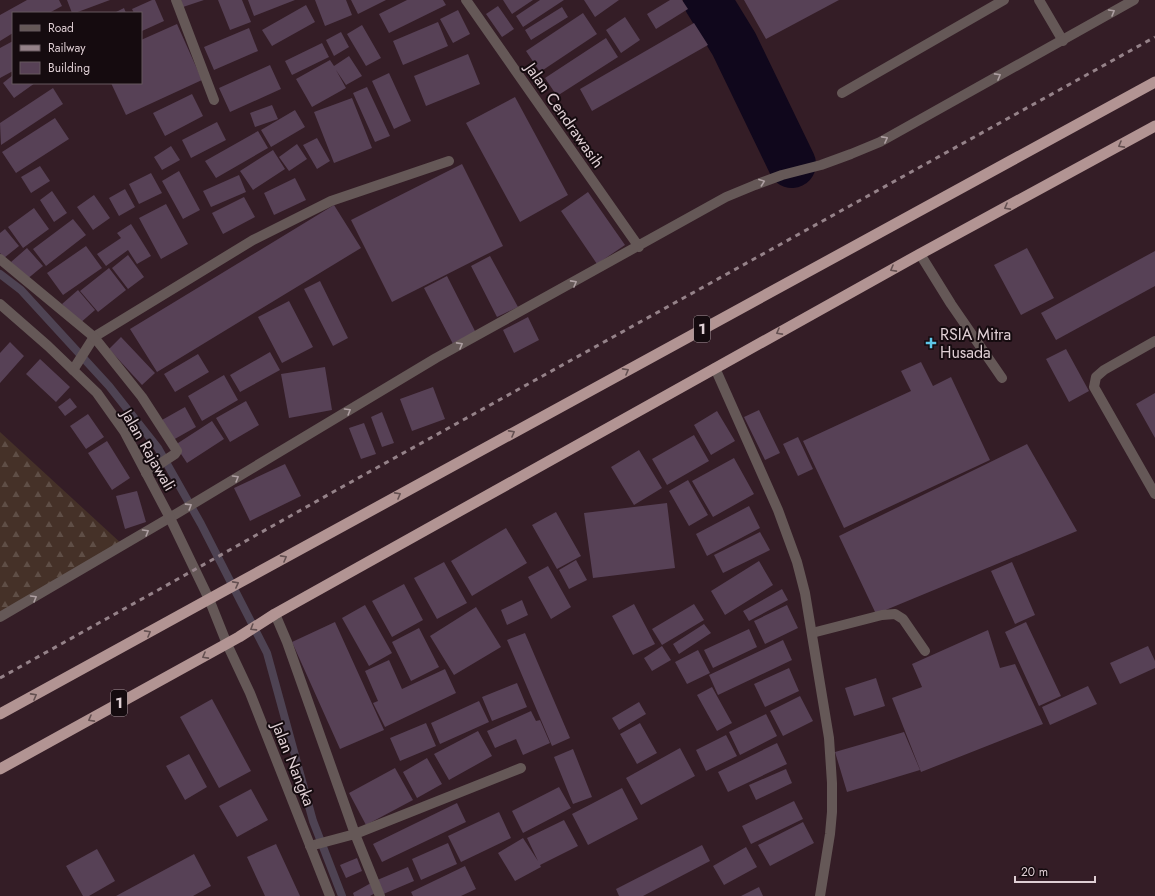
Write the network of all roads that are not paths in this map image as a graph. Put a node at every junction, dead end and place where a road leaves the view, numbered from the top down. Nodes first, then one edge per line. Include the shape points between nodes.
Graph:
1 (176, 0) edge
2 (466, 0) edge
3 (1004, 0) edge
4 (1039, 0) edge
5 (1134, 0) edge
6 (1063, 40) junction
7 (1155, 82) edge
8 (842, 93) dead end
9 (214, 100) dead end
10 (1155, 126) edge
11 (449, 161) dead end
12 (639, 247) junction
13 (920, 254) junction
14 (0, 259) edge
15 (0, 304) edge
16 (1155, 341) edge
17 (91, 342) junction
18 (74, 368) junction
19 (715, 368) junction
20 (1002, 378) dead end
21 (149, 471) junction
22 (1155, 494) edge
23 (173, 516) junction
24 (209, 599) junction
25 (271, 616) junction
26 (0, 617) edge
27 (812, 633) junction
28 (227, 644) junction
29 (924, 651) dead end
30 (0, 714) edge
31 (0, 768) edge
32 (521, 768) dead end
33 (352, 834) junction
34 (314, 846) junction
35 (330, 896) edge
36 (380, 896) edge
37 (820, 896) edge

1 - 9 street
2 - 12 street, Jalan Cendrawasih
3 - 8 street
4 - 6 street
6 -> 5 street
12 -> 6 street via 726,197 755,184 851,154 880,142
24 -> 7 highway, 1
10 -> 13 highway, 1
11 - 17 street via 324,204 253,240
23 -> 12 street via 436,358
13 -> 19 highway, 1
13 - 20 street
14 - 17 street
15 - 18 street, Jalan Rajawali
16 - 22 street via 1104,370 1096,377 1094,387
17 - 18 street
17 - 21 street via 142,397 177,450
18 - 21 street, Jalan Rajawali via 97,393
19 - 25 highway, 1
19 - 27 street via 778,510 797,562
21 - 23 street, Jalan Rajawali
23 - 24 street, Jalan Rajawali via 184,550
26 -> 23 street
24 - 28 street, Jalan Rajawali
30 -> 24 highway, 1
25 -> 28 highway, 1
25 - 33 street via 287,642
27 - 29 street via 895,614 903,618
27 - 37 street via 830,738 832,783 830,834
28 -> 31 highway, 1
28 - 34 street, Jalan Nangka
32 - 33 street
33 - 34 street
33 - 36 street
34 - 35 street, Jalan Nangka

